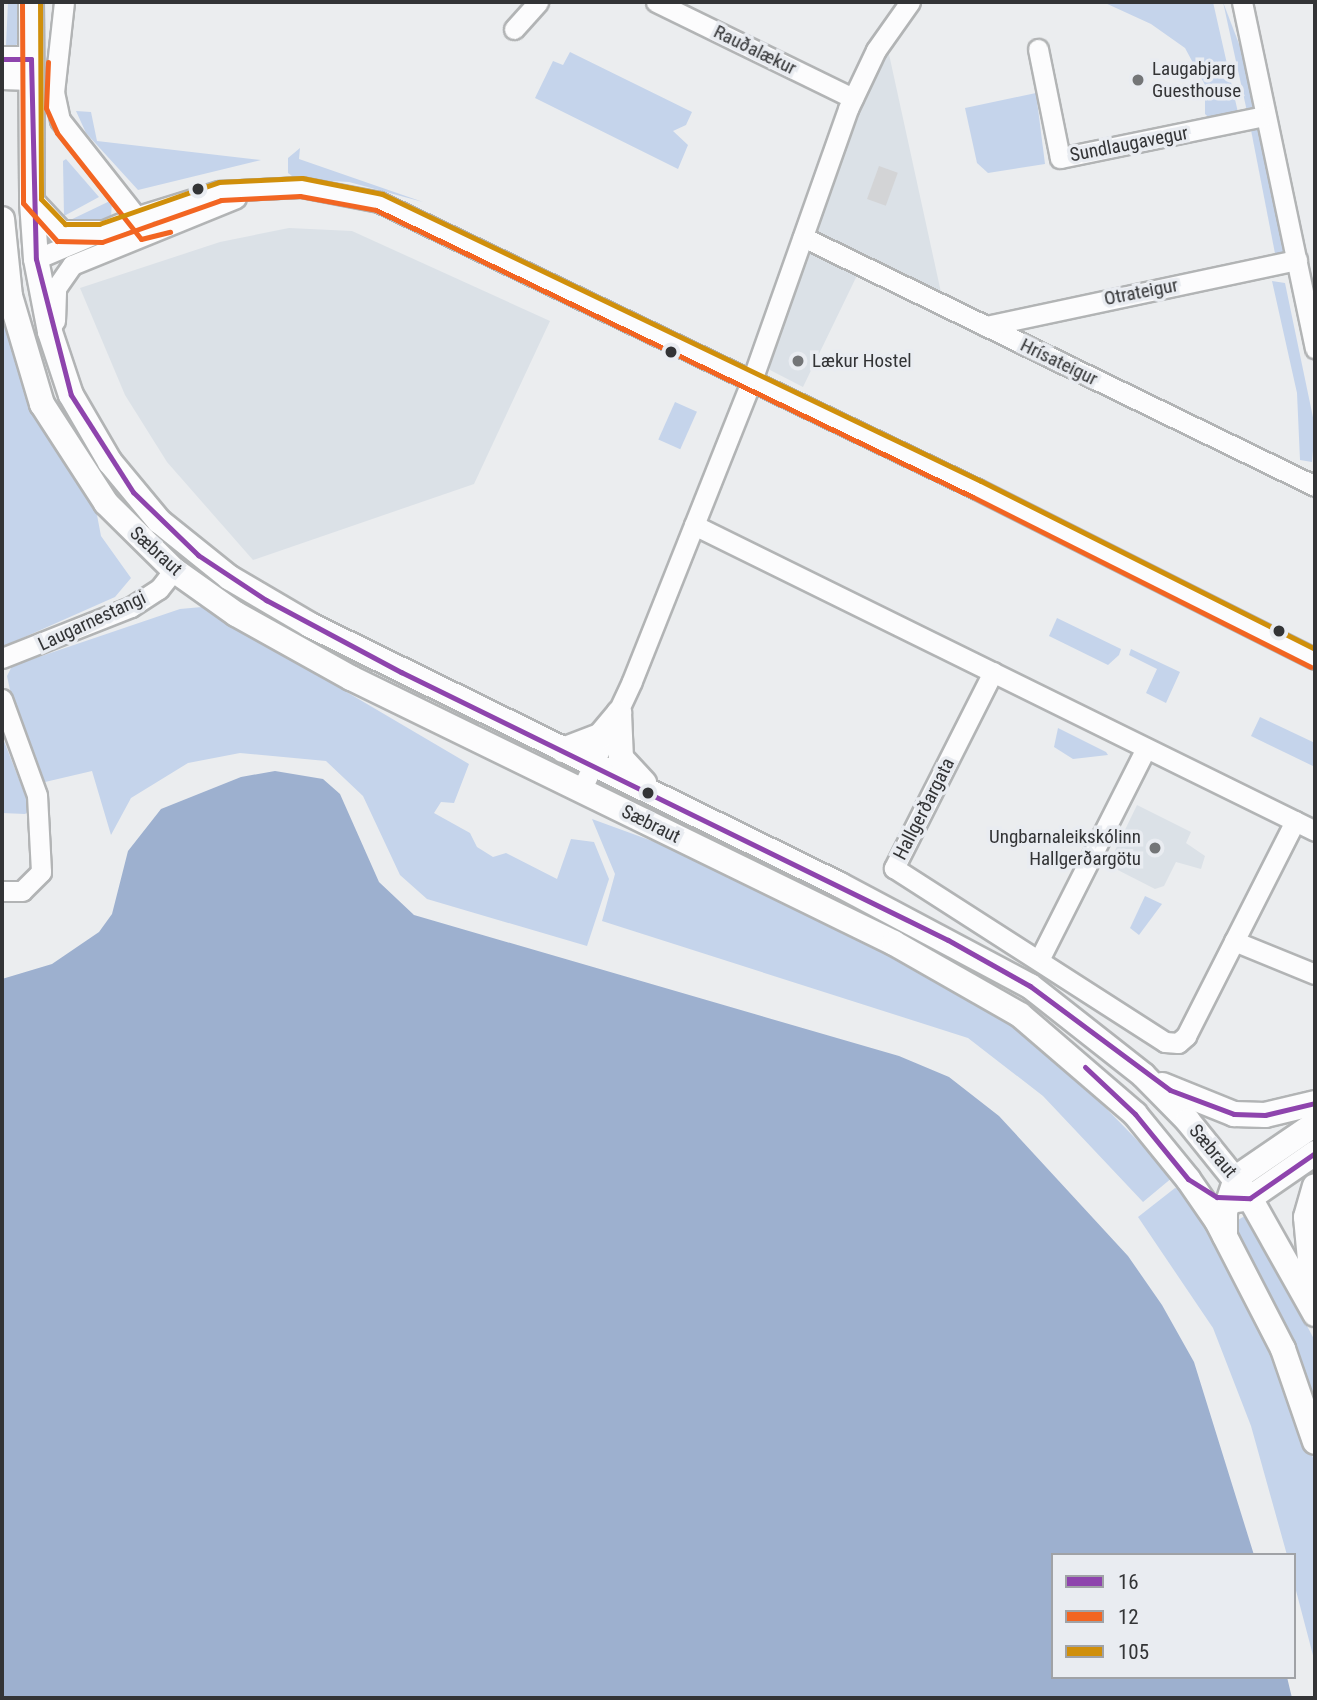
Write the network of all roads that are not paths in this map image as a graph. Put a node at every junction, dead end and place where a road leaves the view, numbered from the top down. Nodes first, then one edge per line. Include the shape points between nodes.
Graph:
1 (31, 2) edge
2 (64, 2) edge
3 (538, 2) edge
4 (656, 2) edge
5 (910, 2) edge
6 (1231, 2) edge
7 (1242, 2) edge
8 (514, 29) dead end
9 (1038, 49) dead end
10 (2, 59) edge
11 (1253, 66) junction
12 (31, 69) junction
13 (2, 77) edge
14 (853, 98) junction
15 (1265, 116) junction
16 (32, 202) junction
17 (2, 219) edge
18 (143, 224) junction
19 (100, 233) junction
20 (803, 237) junction
21 (36, 259) junction
22 (1297, 260) junction
23 (9, 290) junction
24 (986, 326) junction
25 (1315, 348) edge
26 (57, 354) junction
27 (752, 380) junction
28 (1315, 486) edge
29 (694, 525) junction
30 (174, 570) junction
31 (2, 658) edge
32 (1315, 659) edge
33 (993, 672) junction
34 (2, 699) edge
35 (619, 713) junction
36 (1146, 748) junction
37 (563, 750) junction
38 (593, 765) junction
39 (575, 788) junction
40 (660, 797) junction
41 (1295, 821) junction
42 (1315, 831) edge
43 (2, 891) edge
44 (1234, 941) junction
45 (1040, 958) junction
46 (1315, 974) edge
47 (1143, 1075) junction
48 (1315, 1103) edge
49 (1315, 1124) edge
50 (1315, 1153) edge
51 (1188, 1179) junction
52 (1315, 1186) edge
53 (1238, 1192) junction
54 (1225, 1237) junction
55 (1315, 1302) edge
56 (1315, 1314) edge
57 (1315, 1441) edge

1 - 12 main road, Sæbraut
2 - 18 street via 54,92 60,120
3 - 8 street
4 - 14 street, Rauðalækur
5 - 14 street via 876,50
6 - 11 street
7 - 11 street
9 - 15 street, Sundlaugavegur via 1060,158
10 - 12 main road
11 - 15 street
12 - 13 main road
12 - 16 main road, Sæbraut
14 - 20 street
15 - 22 street
16 - 19 main road via 61,233
16 - 21 main road, Sæbraut
17 - 23 main road, Sæbraut
18 - 19 street
18 - 26 street via 61,275 54,306
18 - 27 street via 219,191 271,187 335,190 390,206
19 - 21 street
20 - 24 street, Hrísateigur
20 - 27 street
21 - 23 main road
21 - 26 main road, Sæbraut
22 - 24 street, Otrateigur
22 - 25 street
23 - 30 main road, Sæbraut via 42,404 106,503
24 - 28 street, Hrísateigur
26 - 37 main road, Sæbraut via 71,394 110,462 159,521 198,555 310,625
27 - 29 street
27 - 32 street
29 - 33 street
29 - 35 street
30 - 31 street, Laugarnestangi via 159,589 131,607
30 - 39 main road, Sæbraut via 270,634
33 - 36 street
33 - 45 street, Hallgerðargata via 894,868
34 - 43 street via 37,795 41,872 22,891
35 - 37 main road via 600,736
35 - 38 street
35 - 40 main road via 621,758
36 - 41 street
36 - 45 street
37 - 38 main road, Sæbraut
38 - 39 street via 583,785
38 - 40 main road, Sæbraut
39 - 51 main road, Sæbraut via 894,943 1010,1008 1135,1114
40 - 47 main road, Sæbraut via 1030,986
41 - 42 street
41 - 44 street, Hallgerðargata
44 - 45 street, Hallgerðargata via 1186,1036 1174,1044
44 - 46 street
47 - 48 main road via 1234,1114 1265,1115
47 - 53 main road, Sæbraut
49 - 53 main road
50 - 53 main road
51 - 53 main road
51 - 54 main road, Sæbraut
52 - 55 main road via 1306,1217 1305,1245
53 - 54 main road
53 - 56 main road, Sæbraut
54 - 57 main road, Sæbraut via 1283,1349

